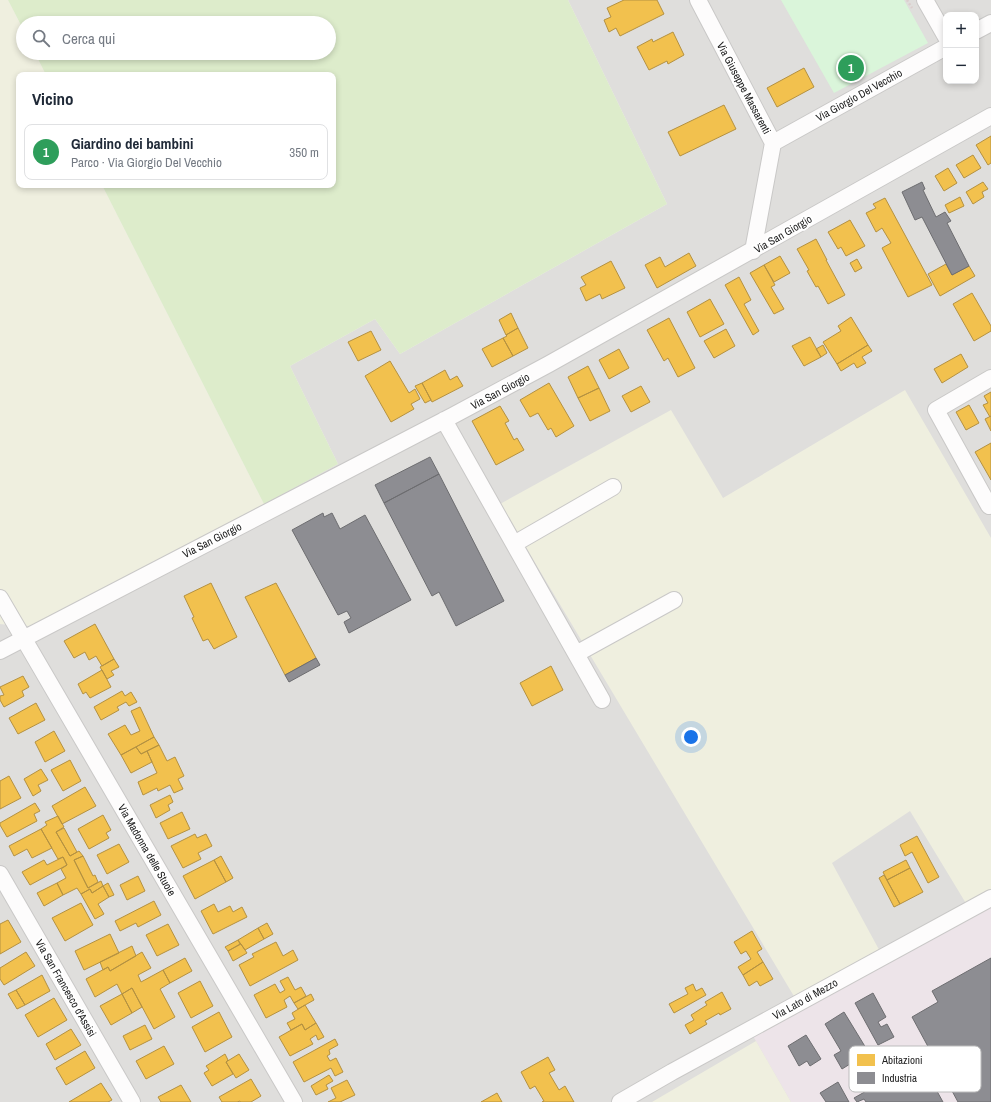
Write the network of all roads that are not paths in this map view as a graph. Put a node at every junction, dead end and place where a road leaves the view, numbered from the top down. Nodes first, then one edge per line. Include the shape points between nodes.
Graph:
1 (698, 0) edge
2 (925, 0) edge
3 (991, 23) edge
4 (979, 29) edge
5 (943, 32) edge
6 (944, 48) edge
7 (991, 116) edge
8 (772, 143) junction
9 (753, 251) junction
10 (991, 378) edge
11 (444, 420) junction
12 (613, 487) dead end
13 (990, 507) edge
14 (514, 544) junction
15 (0, 598) edge
16 (674, 600) dead end
17 (24, 638) junction
18 (0, 651) edge
19 (576, 654) junction
20 (602, 700) dead end
21 (0, 874) edge
22 (991, 898) edge
23 (132, 1102) edge
24 (294, 1102) edge
25 (620, 1102) edge

1 - 8 street, Via Giuseppe Massarenti
2 - 5 street
3 - 4 street
6 - 8 street, Via Giorgio Del Vecchio
7 - 9 street, Via San Giorgio
8 - 9 street, Via Giuseppe Massarenti
9 - 11 street, Via San Giorgio
10 - 13 street via 936,410
11 - 14 street
11 - 17 street, Via San Giorgio
12 - 14 street
14 - 19 street
15 - 17 street, Via Madonna delle Stuoie
16 - 19 street
17 - 18 street, Via San Giorgio
17 - 24 street, Via Madonna delle Stuoie
19 - 20 street
21 - 23 street, Via San Francesco d'Assisi
22 - 25 street, Via Lato di Mezzo

